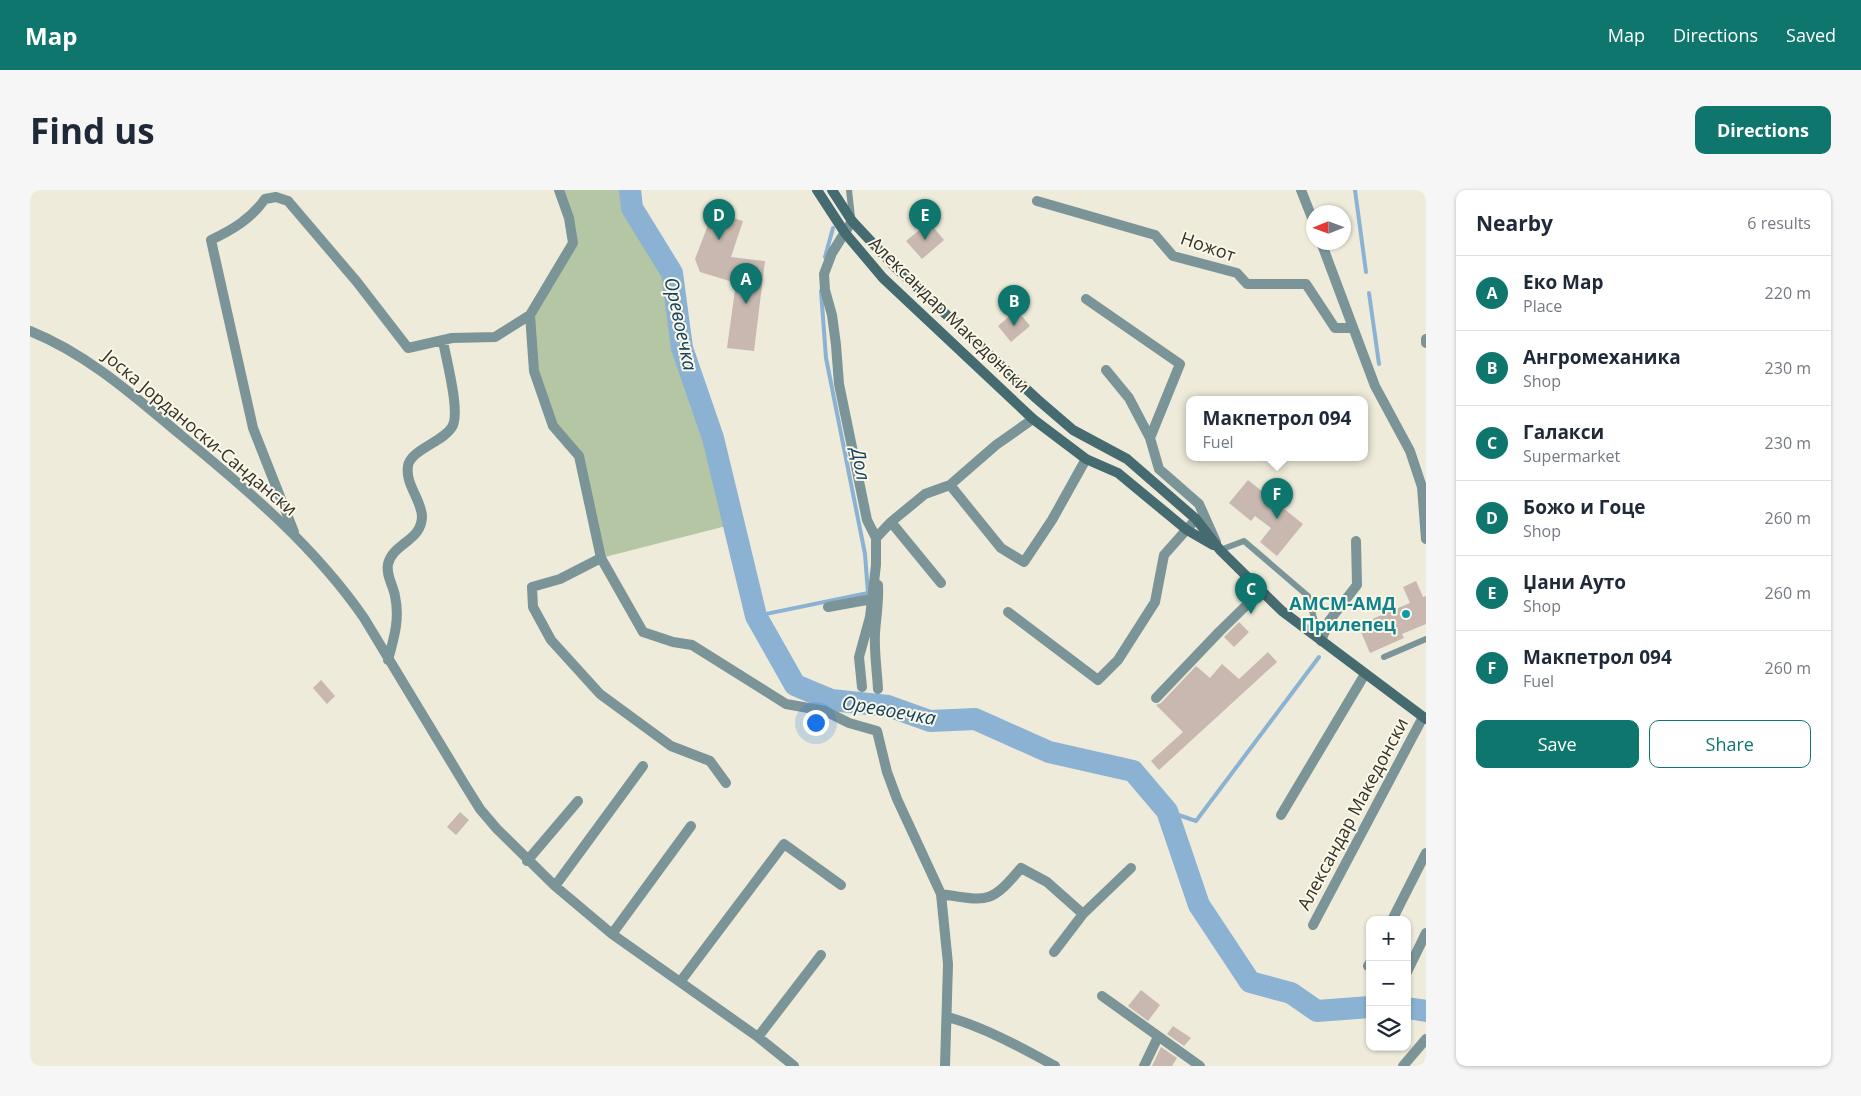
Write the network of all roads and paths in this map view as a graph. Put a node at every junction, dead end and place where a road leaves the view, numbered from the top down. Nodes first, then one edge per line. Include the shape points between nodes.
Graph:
1 (559, 190) edge
2 (817, 190) edge
3 (832, 190) edge
4 (848, 190) edge
5 (1289, 190) edge
6 (1302, 191) edge
7 (1037, 201) dead end
8 (1307, 205) edge
9 (852, 221) junction
10 (845, 233) junction
11 (1324, 250) edge
12 (1086, 299) dead end
13 (530, 315) junction
14 (1352, 328) junction
15 (30, 331) edge
16 (1426, 339) edge
17 (443, 341) junction
18 (1426, 343) edge
19 (1106, 370) dead end
20 (1033, 419) junction
21 (1150, 438) junction
22 (1086, 459) junction
23 (1426, 473) edge
24 (950, 485) junction
25 (1422, 487) junction
26 (1196, 519) junction
27 (891, 522) junction
28 (1187, 530) junction
29 (295, 535) junction
30 (876, 538) junction
31 (1426, 539) edge
32 (1356, 542) dead end
33 (1220, 550) junction
34 (601, 558) junction
35 (876, 565) junction
36 (941, 583) dead end
37 (1262, 590) junction
38 (872, 599) junction
39 (828, 607) dead end
40 (1008, 612) dead end
41 (1426, 639) edge
42 (1321, 641) junction
43 (1384, 657) dead end
44 (388, 660) junction
45 (1365, 674) junction
46 (862, 687) dead end
47 (878, 689) dead end
48 (1156, 698) dead end
49 (1424, 718) edge
50 (643, 766) dead end
51 (726, 783) dead end
52 (578, 801) dead end
53 (1281, 815) dead end
54 (691, 826) dead end
55 (1426, 854) edge
56 (527, 861) junction
57 (1131, 868) dead end
58 (841, 885) dead end
59 (555, 886) junction
60 (941, 894) junction
61 (1083, 914) junction
62 (1394, 916) edge
63 (1313, 925) dead end
64 (1426, 933) edge
65 (612, 934) junction
66 (1054, 952) dead end
67 (821, 954) dead end
68 (1411, 964) edge
69 (680, 982) junction
70 (1102, 996) dead end
71 (948, 1017) junction
72 (758, 1037) junction
73 (1158, 1037) junction
74 (1426, 1039) edge
75 (794, 1066) edge
76 (945, 1066) edge
77 (1055, 1066) edge
78 (1144, 1066) edge
79 (1200, 1066) edge
80 (1403, 1066) edge

1 - 13 street, Јоска Јорданоски-Сандански via 569,218 573,244
2 - 10 street, Александар Македонски
3 - 9 street, Александар Македонски
4 - 9 lane
5 - 6 street
6 - 8 street
7 - 14 street, Ножот via 1156,235 1173,256 1237,273 1247,284 1306,284 1335,328
9 - 10 street, Александар Македонски
9 - 26 street, Александар Македонски via 894,266 1058,418 1073,430 1127,459
10 - 20 street, Александар Македонски via 883,278
10 - 30 street, Александар Македонски via 824,274 825,290 832,315 839,384 867,520
11 - 14 street
12 - 21 street via 1180,364
13 - 17 street, Јоска Јорданоски-Сандански via 495,336
13 - 34 street via 534,371 554,426 579,456
14 - 25 street via 1375,386 1410,451
15 - 29 street, Јоска Јорданоски-Сандански via 62,346 110,376
16 - 18 street
17 - 29 street, Јоска Јорданоски-Сандански via 408,348 288,201 276,197 265,199 246,220 211,240 253,428
17 - 44 street via 455,411 453,426 440,440 415,454 408,463 407,474 422,515 421,527 391,556 388,566 398,622
19 - 21 street, Александар Македонски via 1129,398
20 - 22 street, Александар Македонски
20 - 24 street, Александар Македонски via 996,445
21 - 33 street, Александар Македонски via 1159,469 1199,504
22 - 24 street via 1024,562 1001,548
22 - 28 street, Александар Македонски via 1118,473
23 - 25 street
24 - 27 street, Александар Македонски via 925,494
25 - 31 street
26 - 28 street
26 - 33 street, Александар Македонски
27 - 30 street, Александар Македонски
27 - 36 street
28 - 33 street, Александар Македонски
28 - 40 street via 1164,555 1156,602 1118,660 1098,680
29 - 44 street, Јоска Јорданоски-Сандански via 344,588
30 - 35 street, Александар Македонски
32 - 42 street via 1357,585 1329,621
33 - 37 street, Александар Македонски
33 - 42 lane via 1244,541 1308,596
34 - 51 street via 560,579 532,587 533,607 551,640 600,694 671,746 710,761
34 - 60 street via 643,632 692,645 786,704 825,711 849,723 877,731 897,799
35 - 38 street, Александар Македонски
35 - 47 street, Александар Македонски
37 - 42 street, Александар Македонски via 1282,611
37 - 48 street
38 - 39 street
38 - 46 street, Александар Македонски via 859,657
41 - 43 lane
42 - 45 street, Александар Македонски
44 - 56 street, Јоска Јорданоски-Сандански via 480,810
45 - 49 street, Александар Македонски
45 - 53 street
49 - 63 street, Александар Македонски
50 - 59 street
52 - 56 street
54 - 65 street
55 - 62 street
56 - 59 street, Јоска Јорданоски-Сандански
57 - 61 street
58 - 69 street via 784,844
59 - 65 street, Јоска Јорданоски-Сандански
60 - 61 street via 986,899 1004,889 1021,868 1047,882
60 - 71 street via 948,964
61 - 66 street
64 - 68 street
65 - 69 street, Јоска Јорданоски-Сандански
67 - 72 street
69 - 72 street, Јоска Јорданоски-Сандански
70 - 73 street
71 - 76 street
71 - 77 street via 1002,1038
72 - 75 street, Јоска Јорданоски-Сандански
73 - 78 street
73 - 79 street
74 - 80 street

